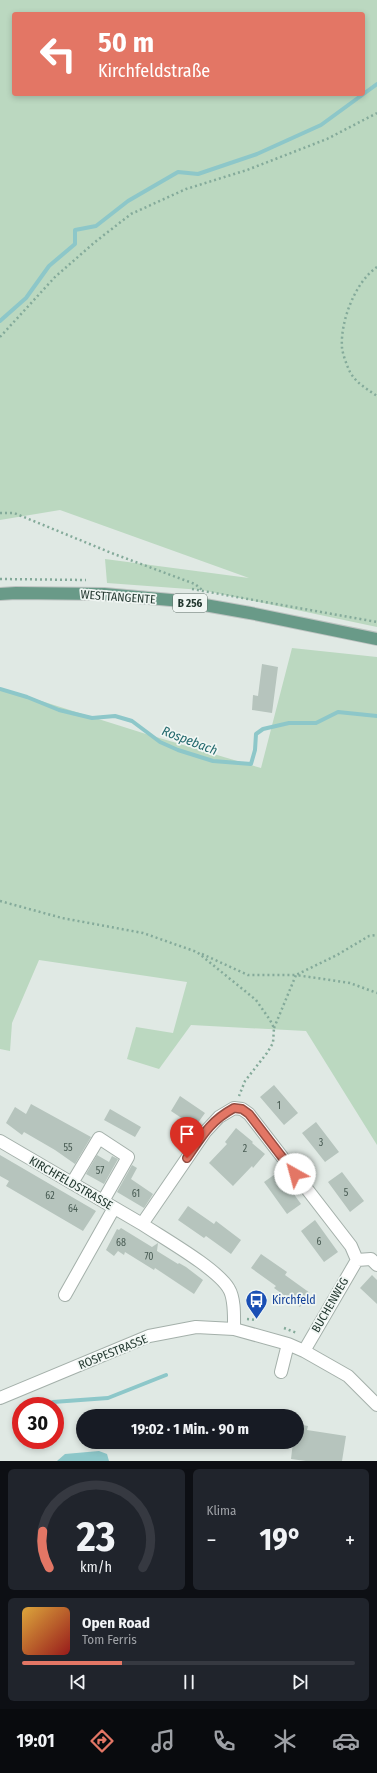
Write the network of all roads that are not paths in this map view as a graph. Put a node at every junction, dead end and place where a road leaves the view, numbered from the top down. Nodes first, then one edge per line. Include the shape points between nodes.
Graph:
1 (0, 594) edge
2 (377, 639) edge
3 (0, 1141) edge
4 (72, 1183) junction
5 (103, 1201) junction
6 (114, 1208) junction
7 (142, 1224) junction
8 (357, 1260) junction
9 (377, 1265) edge
10 (65, 1295) dead end
11 (234, 1329) junction
12 (288, 1344) junction
13 (304, 1351) junction
14 (282, 1372) dead end
15 (0, 1398) edge
16 (377, 1405) edge

1 - 2 main road, WESTTANGENTE / B 256 via 104,594 200,604
3 - 4 street, KIRCHFELDSTRASSE
4 - 5 street, KIRCHFELDSTRASSE
4 - 5 street via 99,1138 128,1157
5 - 6 street, KIRCHFELDSTRASSE
6 - 7 street, KIRCHFELDSTRASSE
6 - 10 street
7 - 8 street via 205,1132 219,1117 234,1108 242,1109 249,1114 351,1246
7 - 11 street, KIRCHFELDSTRASSE via 218,1275 230,1290 234,1308
8 - 9 street via 371,1259
8 - 13 street, BUCHENWEG
11 - 12 street, ROSPESTRASSE
11 - 15 street, ROSPESTRASSE via 196,1328 149,1336
12 - 13 street, ROSPESTRASSE
12 - 14 street
13 - 16 street, ROSPESTRASSE via 348,1376

